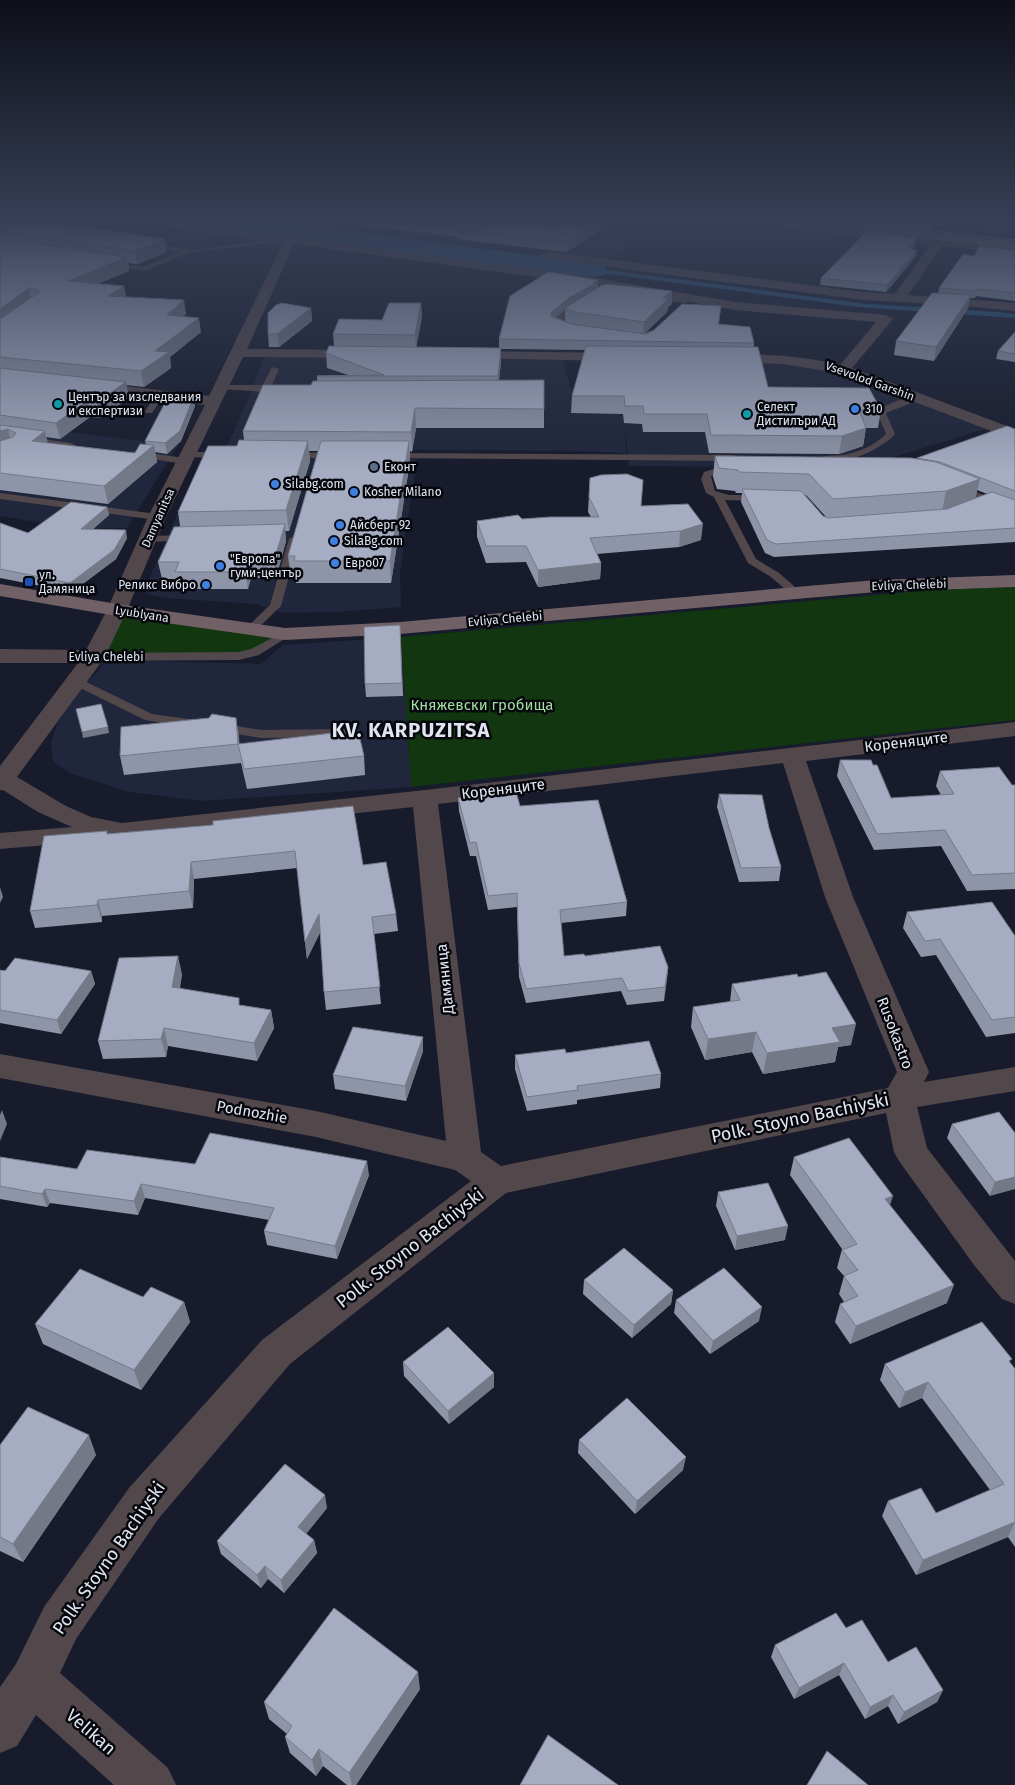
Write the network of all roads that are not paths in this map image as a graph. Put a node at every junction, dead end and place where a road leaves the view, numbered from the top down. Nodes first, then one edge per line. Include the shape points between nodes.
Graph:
1 (261, 304) edge
2 (581, 304) edge
3 (683, 304) edge
4 (721, 304) edge
5 (988, 304) edge
6 (1015, 307) edge
7 (679, 308) edge
8 (580, 330) edge
9 (238, 353) junction
10 (374, 354) edge
11 (448, 355) edge
12 (632, 357) edge
13 (710, 358) edge
14 (276, 369) dead end
15 (843, 370) junction
16 (76, 385) edge
17 (266, 388) junction
18 (289, 393) edge
19 (160, 394) junction
20 (217, 394) junction
21 (916, 398) junction
22 (149, 410) dead end
23 (1015, 435) edge
24 (1, 437) edge
25 (80, 447) edge
26 (127, 453) edge
27 (237, 455) edge
28 (277, 455) edge
29 (317, 456) junction
30 (347, 456) edge
31 (376, 456) edge
32 (186, 458) junction
33 (743, 458) edge
34 (811, 459) edge
35 (313, 470) edge
36 (747, 471) edge
37 (952, 485) edge
38 (0, 496) edge
39 (718, 496) junction
40 (775, 498) edge
41 (32, 500) junction
42 (988, 500) junction
43 (970, 506) edge
44 (0, 507) edge
45 (1015, 510) edge
46 (157, 517) junction
47 (293, 533) edge
48 (204, 538) edge
49 (148, 539) junction
50 (1015, 582) edge
51 (0, 590) edge
52 (796, 593) junction
53 (118, 610) junction
54 (250, 630) junction
55 (285, 634) junction
56 (0, 656) edge
57 (94, 657) junction
58 (76, 681) junction
59 (1015, 729) edge
60 (354, 733) edge
61 (792, 754) junction
62 (2, 780) edge
63 (425, 798) junction
64 (122, 831) junction
65 (0, 841) edge
66 (0, 1066) edge
67 (1015, 1079) edge
68 (899, 1098) junction
69 (465, 1159) junction
70 (496, 1181) junction
71 (1015, 1288) edge
72 (32, 1680) junction
73 (0, 1729) edge
74 (151, 1785) edge

1 - 9 street, Damyanitsa
2 - 8 lane via 556,323
3 - 7 lane
4 - 15 street via 886,318
5 - 6 street
9 - 10 street
9 - 20 street, Damyanitsa
11 - 12 street
13 - 15 street, Vsevolod Garshin via 787,359
14 - 17 lane
15 - 21 street, Vsevolod Garshin
16 - 19 street
17 - 18 lane
17 - 20 lane
19 - 20 street
19 - 22 lane
20 - 32 street, Damyanitsa
21 - 23 street, Vsevolod Garshin
21 - 34 lane via 881,412 891,434 882,444 840,459
24 - 25 lane
26 - 32 lane
27 - 32 lane
28 - 29 lane
29 - 30 lane
29 - 35 lane
31 - 33 lane
32 - 46 street, Damyanitsa
36 - 39 lane via 707,474 711,493
37 - 42 lane
38 - 41 lane
39 - 40 lane
39 - 52 lane via 752,561
41 - 44 lane
41 - 46 lane
42 - 43 lane
42 - 45 lane
46 - 49 street, Damyanitsa
47 - 54 lane via 275,606
48 - 49 lane
49 - 53 street, Damyanitsa
50 - 52 street, Evliya Chelebi via 876,586
51 - 53 street, Lyublyana
52 - 55 street, Evliya Chelebi via 400,628
53 - 54 street, Lyublyana
53 - 57 street, Damyanitsa
54 - 55 street, Lyublyana
55 - 57 lane, Evliya Chelebi via 255,652 239,656
56 - 57 street, Evliya Chelebi
57 - 58 street, Damyanitsa
58 - 60 lane via 149,717 261,734
58 - 62 street, Damyanitsa
59 - 61 street, Кореняците
61 - 63 street, Кореняците
61 - 68 street, Rusokastro via 839,897 913,1072
62 - 64 street, Кореняците via 78,821
63 - 64 street, Кореняците
63 - 69 street, Дамяница
64 - 65 street
66 - 69 street, Podnozhie via 316,1124
67 - 68 street, Polk. Stoyno Bachiyski
68 - 70 street, Polk. Stoyno Bachiyski
68 - 71 street via 911,1152
69 - 70 street, Podnozhie
70 - 72 street, Polk. Stoyno Bachiyski via 276,1352 144,1503 60,1623
72 - 73 street, Polk. Stoyno Bachiyski
72 - 74 street, Velikan

